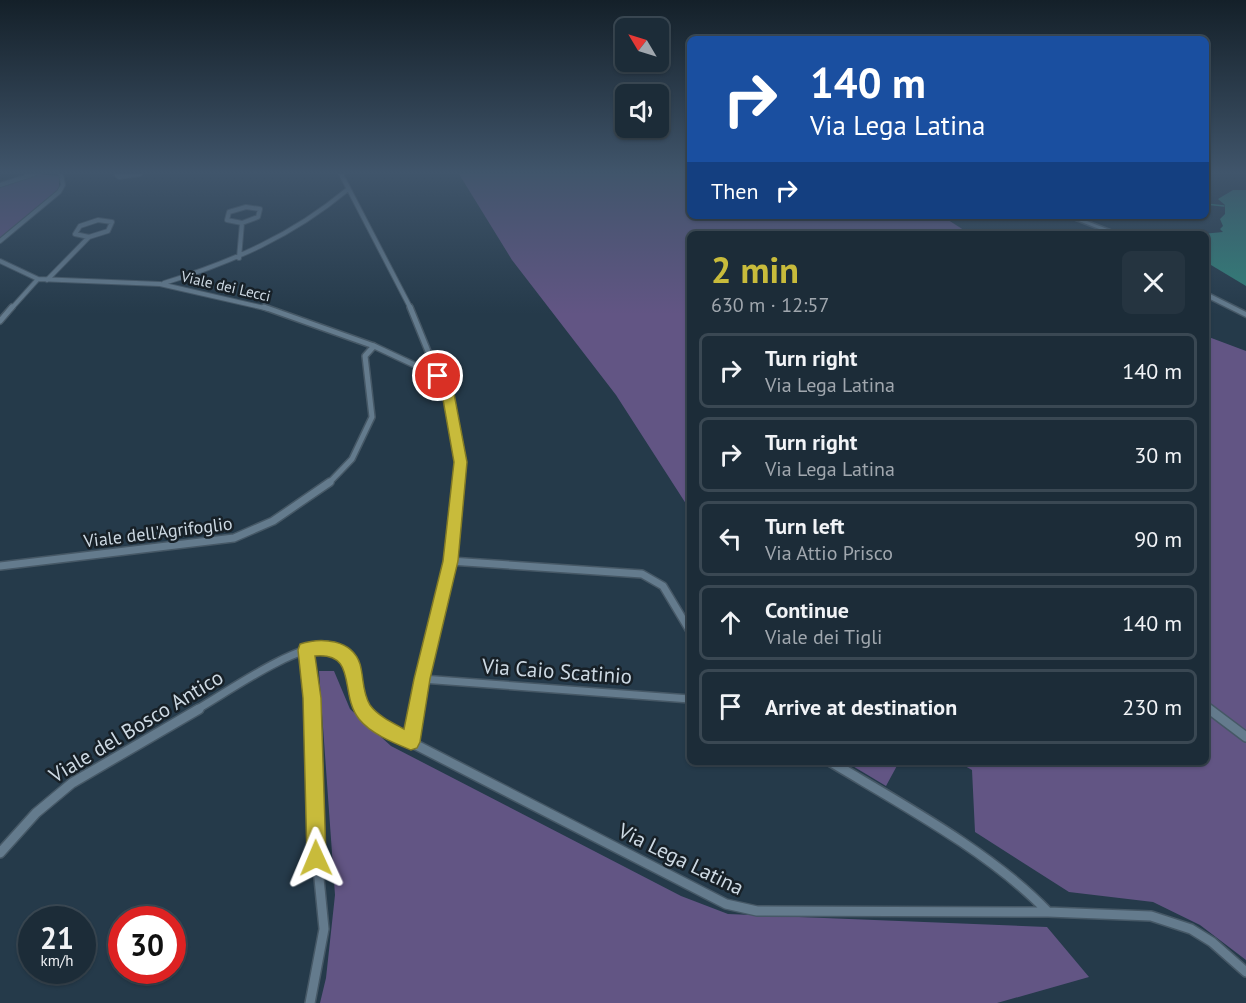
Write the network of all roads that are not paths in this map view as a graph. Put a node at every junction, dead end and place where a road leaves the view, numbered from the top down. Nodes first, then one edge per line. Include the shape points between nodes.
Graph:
1 (25, 221) edge
2 (96, 221) edge
3 (104, 221) edge
4 (231, 221) edge
5 (248, 221) edge
6 (311, 221) edge
7 (364, 221) edge
8 (1082, 221) edge
9 (242, 223) junction
10 (1109, 231) edge
11 (89, 237) junction
12 (0, 241) edge
13 (239, 258) junction
14 (0, 261) edge
15 (38, 279) junction
16 (47, 280) junction
17 (160, 284) junction
18 (1209, 296) edge
19 (1246, 315) edge
20 (0, 321) edge
21 (374, 346) junction
22 (438, 376) junction
23 (450, 561) junction
24 (0, 566) edge
25 (687, 626) edge
26 (306, 650) junction
27 (422, 679) junction
28 (687, 699) edge
29 (1209, 708) edge
30 (1246, 737) edge
31 (411, 742) junction
32 (836, 765) edge
33 (0, 853) edge
34 (1048, 912) junction
35 (1246, 972) edge
36 (310, 1003) edge

1 - 12 street
2 - 11 street via 80,226 75,234
3 - 11 street via 112,222 108,231
4 - 9 street
5 - 9 street
6 - 13 street
7 - 22 street via 412,311
8 - 10 street
9 - 13 street
11 - 16 street
13 - 17 street
14 - 15 street, Viale dei Lecci
15 - 16 street, Viale dei Lecci
15 - 20 street
16 - 17 street, Viale dei Lecci
17 - 21 street, Viale dei Lecci via 274,310
18 - 19 street
21 - 22 street, Viale dei Lecci
21 - 24 street, Viale dell'Agrifoglio via 365,356 372,417 352,459 330,482 266,525 234,538
22 - 23 street via 447,388 460,462
23 - 25 street via 645,575 663,586
23 - 27 street
26 - 31 street, Via Lega Latina via 330,647 344,654 352,665 356,696 366,713 383,728
26 - 33 street, Viale del Bosco Antico via 270,667 72,783 36,813
26 - 36 street via 312,698 316,858 324,929
27 - 28 street, Via Caio Scatinio
27 - 31 street
29 - 30 street
31 - 34 street, Via Lega Latina via 711,898 742,909
32 - 34 street via 1022,885
34 - 35 street, Via Lega Latina via 1166,919 1206,938

